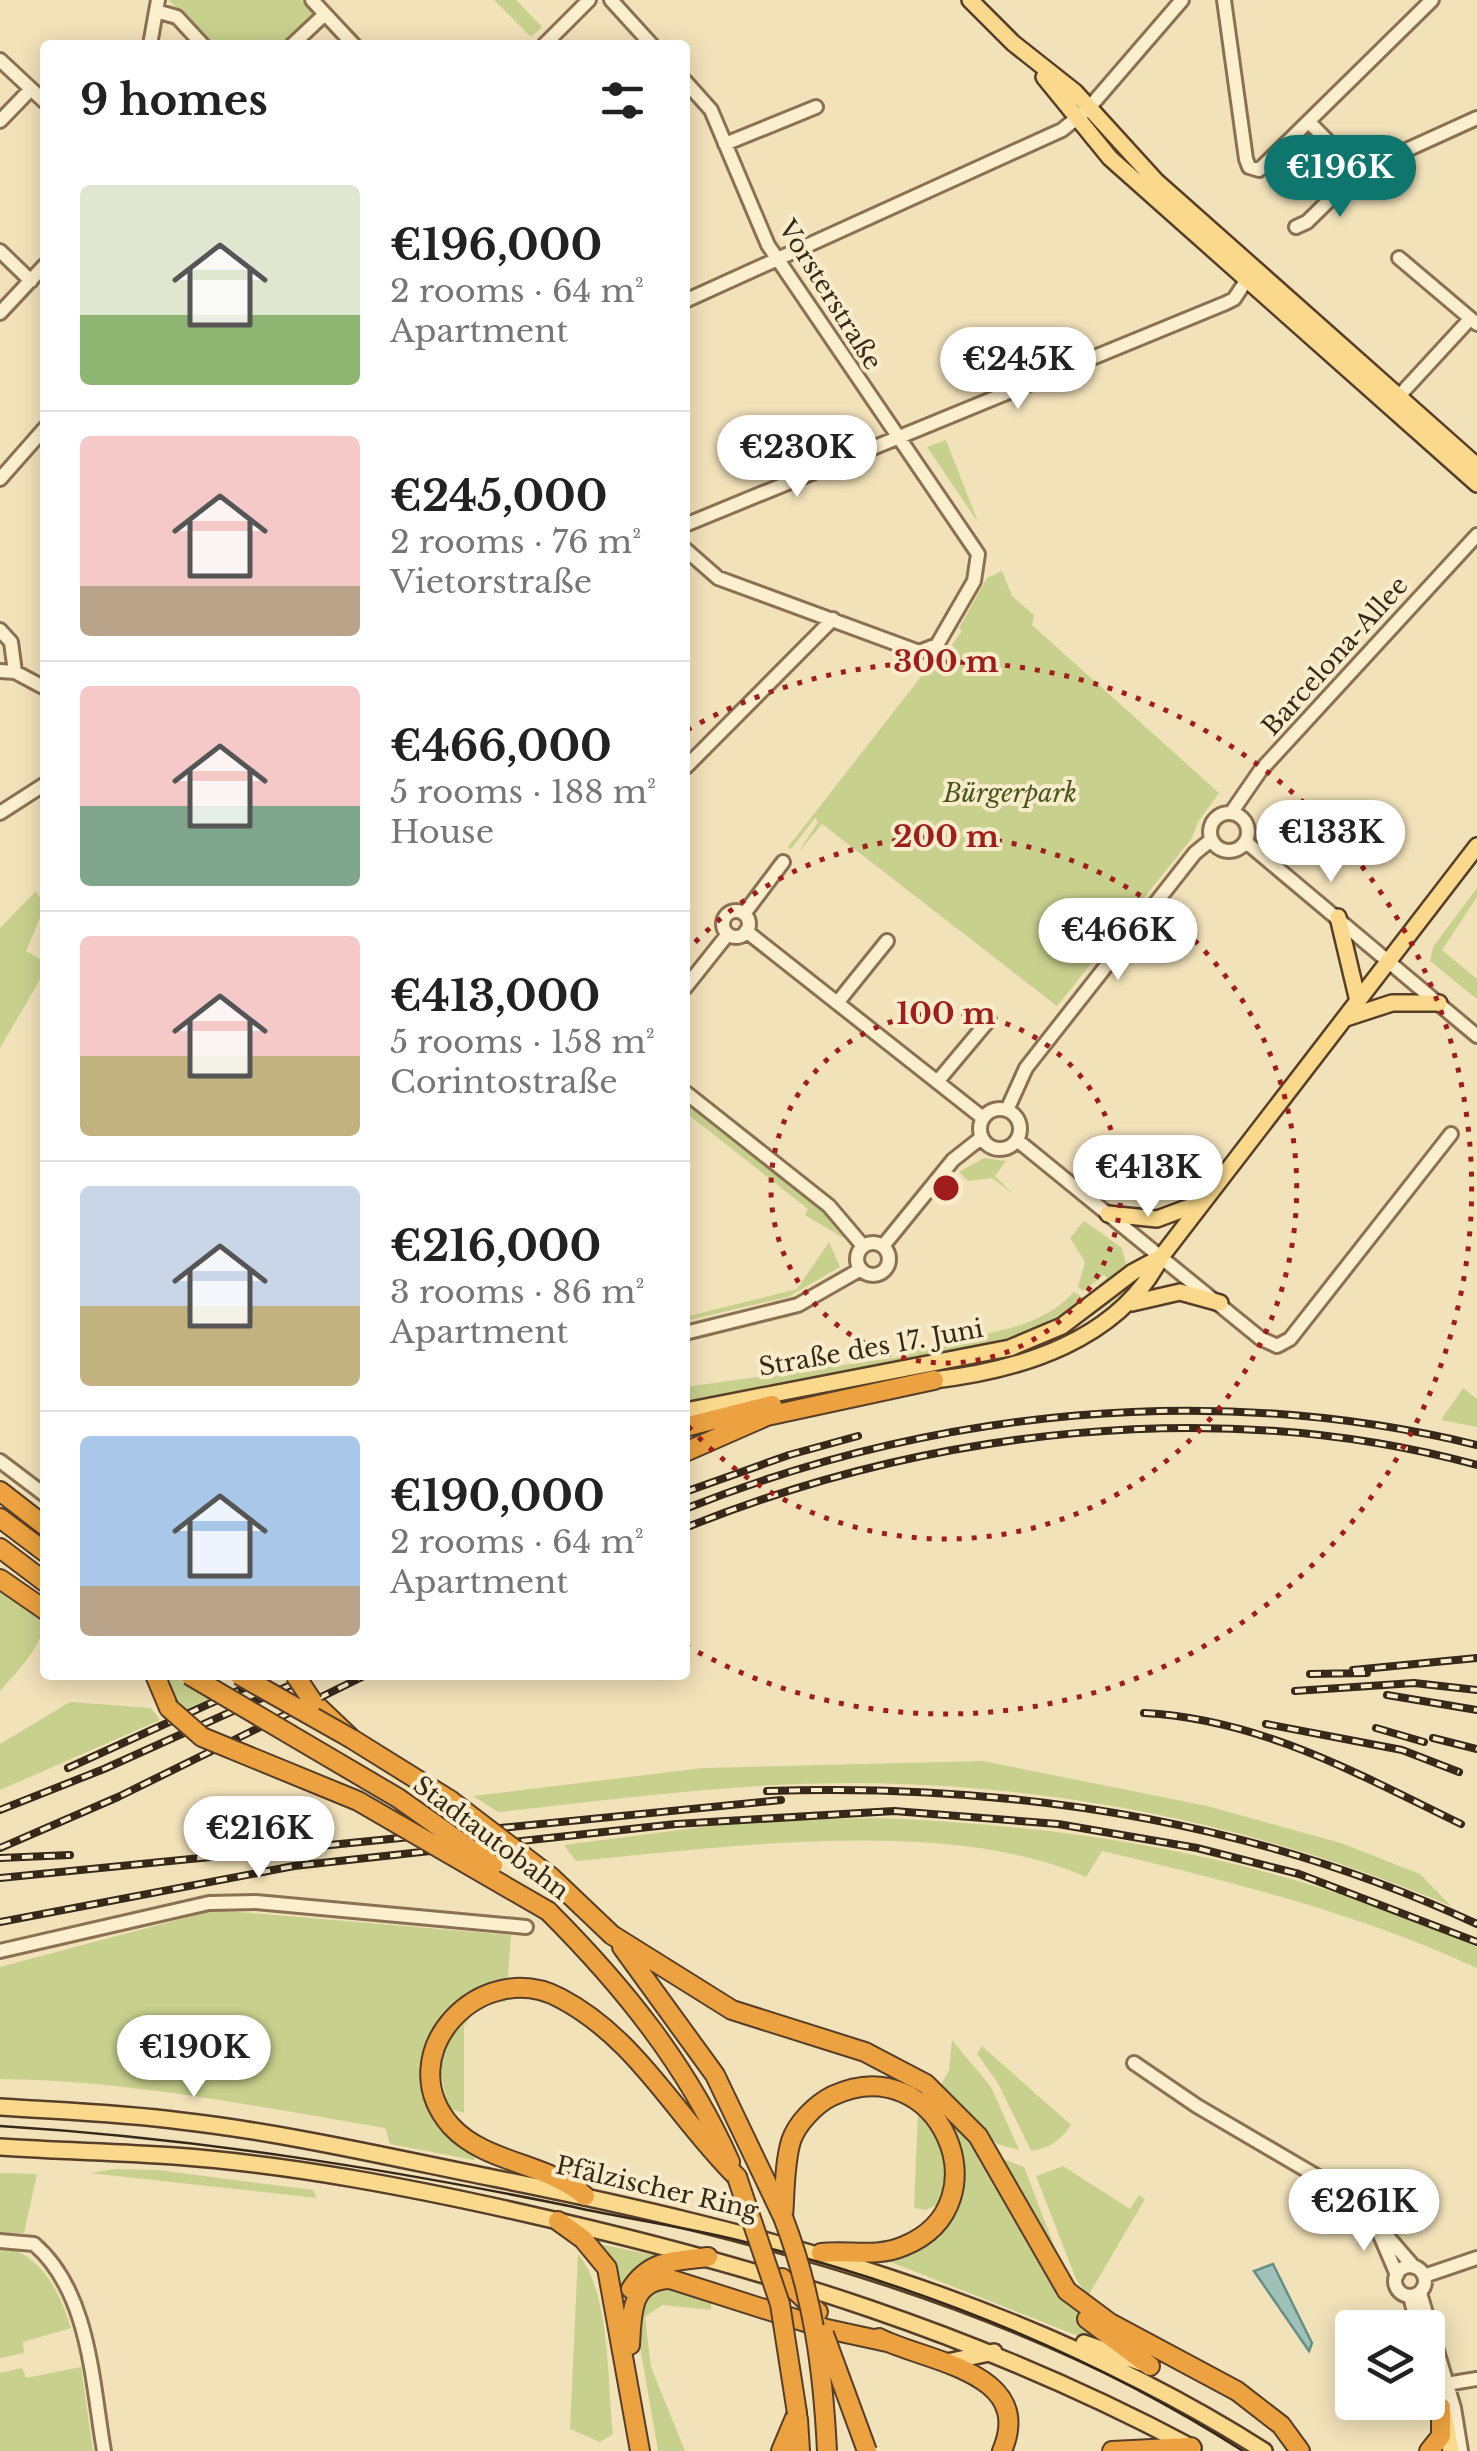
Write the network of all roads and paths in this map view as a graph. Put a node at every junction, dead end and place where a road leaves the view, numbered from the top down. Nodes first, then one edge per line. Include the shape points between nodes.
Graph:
1 (312, 0) edge
2 (588, 0) edge
3 (611, 0) edge
4 (970, 0) edge
5 (1182, 0) edge
6 (1224, 0) edge
7 (1432, 0) edge
8 (157, 6) edge
9 (325, 14) junction
10 (151, 40) edge
11 (199, 40) edge
12 (297, 40) edge
13 (349, 40) edge
14 (549, 40) edge
15 (647, 40) edge
16 (0, 60) edge
17 (690, 87) edge
18 (30, 89) junction
19 (40, 98) edge
20 (816, 107) dead end
21 (1083, 113) junction
22 (1477, 118) edge
23 (0, 121) edge
24 (1309, 122) junction
25 (725, 144) junction
26 (1358, 172) junction
27 (1296, 227) dead end
28 (0, 251) edge
29 (777, 258) junction
30 (1399, 258) dead end
31 (40, 271) edge
32 (1251, 272) junction
33 (31, 280) junction
34 (690, 299) edge
35 (0, 313) edge
36 (1474, 321) edge
37 (1399, 396) junction
38 (40, 434) edge
39 (897, 438) junction
40 (1477, 466) edge
41 (0, 479) edge
42 (1477, 484) edge
43 (690, 523) edge
44 (1477, 535) edge
45 (690, 553) edge
46 (833, 620) junction
47 (0, 630) edge
48 (0, 671) edge
49 (15, 672) junction
50 (40, 685) edge
51 (690, 763) edge
52 (40, 787) edge
53 (1232, 813) junction
54 (0, 814) edge
55 (1212, 840) junction
56 (1246, 842) junction
57 (1477, 846) edge
58 (783, 862) dead end
59 (744, 914) junction
60 (1338, 918) junction
61 (746, 931) junction
62 (728, 934) junction
63 (887, 941) dead end
64 (1389, 960) junction
65 (690, 982) edge
66 (1358, 1002) junction
67 (837, 1003) junction
68 (1439, 1003) junction
69 (1346, 1018) junction
70 (989, 1020) dead end
71 (1477, 1036) edge
72 (938, 1082) junction
73 (690, 1096) edge
74 (1007, 1110) junction
75 (983, 1118) junction
76 (1451, 1134) dead end
77 (981, 1138) junction
78 (1017, 1140) junction
79 (1204, 1202) junction
80 (1108, 1214) junction
81 (863, 1246) junction
82 (883, 1246) junction
83 (1162, 1257) junction
84 (861, 1269) junction
85 (1220, 1304) junction
86 (1124, 1306) junction
87 (690, 1331) edge
88 (934, 1380) junction
89 (690, 1410) edge
90 (690, 1426) edge
91 (690, 1450) edge
92 (0, 1461) edge
93 (0, 1491) edge
94 (40, 1492) edge
95 (0, 1518) edge
96 (40, 1522) edge
97 (0, 1548) edge
98 (40, 1548) edge
99 (40, 1578) edge
100 (0, 1580) edge
101 (40, 1607) edge
102 (157, 1680) edge
103 (196, 1680) edge
104 (248, 1680) edge
105 (298, 1680) edge
106 (352, 1739) junction
107 (548, 1911) junction
108 (526, 1927) dead end
109 (612, 1935) junction
110 (0, 1951) edge
111 (1134, 2062) dead end
112 (938, 2105) junction
113 (0, 2107) edge
114 (0, 2148) edge
115 (737, 2177) junction
116 (585, 2196) junction
117 (1372, 2216) junction
118 (783, 2218) junction
119 (558, 2220) junction
120 (0, 2241) edge
121 (821, 2253) junction
122 (708, 2257) junction
123 (1477, 2258) edge
124 (1419, 2272) junction
125 (1397, 2275) junction
126 (782, 2278) junction
127 (807, 2281) junction
128 (1067, 2291) junction
129 (1415, 2294) junction
130 (1416, 2310) edge
131 (1420, 2310) edge
132 (1029, 2327) junction
133 (887, 2342) junction
134 (630, 2345) junction
135 (994, 2352) junction
136 (946, 2362) junction
137 (1150, 2366) joint
138 (1477, 2379) edge
139 (1445, 2384) edge
140 (1445, 2398) edge
141 (1265, 2412) junction
142 (797, 2414) junction
143 (1441, 2420) edge
144 (1444, 2420) edge
145 (1194, 2449) edge
146 (646, 2450) edge
147 (104, 2451) edge
148 (781, 2451) edge
149 (800, 2451) edge
150 (827, 2451) edge
151 (866, 2451) edge
152 (1002, 2451) edge
153 (1112, 2451) edge
154 (1264, 2451) edge
155 (1292, 2451) edge
156 (1300, 2451) edge
157 (1429, 2451) edge
158 (1452, 2451) edge
159 (1461, 2451) edge

1 - 9 street
2 - 14 street
3 - 15 street
4 - 21 main road
5 - 21 street
6 - 24 street via 1249,167 1259,170
7 - 24 street
8 - 10 street
8 - 11 street
9 - 12 street
9 - 13 street
16 - 18 street
17 - 25 street, Vorsterstraße via 711,110
18 - 19 street
18 - 23 street
20 - 25 street
21 - 29 street via 1045,138
21 - 32 main road via 1110,158
22 - 26 street
24 - 26 street
25 - 29 street, Vorsterstraße
26 - 27 street
28 - 33 street
29 - 34 street
29 - 39 street, Vorsterstraße
30 - 36 street
31 - 33 street
32 - 37 main road
32 - 39 street via 1234,300
32 - 42 main road
33 - 35 street
36 - 37 street
37 - 40 main road
38 - 41 street
39 - 43 street
39 - 46 street, Vorsterstraße via 978,561 974,581 930,651
44 - 53 street, Barcelona-Allee via 1260,771
45 - 46 street via 718,578
46 - 51 street
47 - 49 street via 11,642
48 - 49 street
49 - 50 street
52 - 54 street
53 - 55 street via 1213,821
53 - 56 street via 1245,821
55 - 56 street via 1231,852
55 - 74 street via 1076,1002 1026,1068
56 - 60 street
57 - 64 main road, Straße des 17. Juni
58 - 59 street
59 - 61 street
59 - 62 street via 725,917
60 - 64 street
60 - 66 main road
61 - 62 street
61 - 67 street
62 - 65 street
63 - 67 street
64 - 66 main road, Straße des 17. Juni
64 - 68 street
66 - 69 main road, Straße des 17. Juni
67 - 72 street
68 - 69 main road via 1392,1003
68 - 71 street
69 - 79 main road, Straße des 17. Juni
70 - 72 street
72 - 75 street
73 - 81 street via 829,1206
74 - 75 street
74 - 78 street via 1019,1123
75 - 77 street
76 - 85 street via 1290,1339 1268,1344
77 - 78 street via 1002,1150
77 - 82 street via 952,1160
78 - 80 street
79 - 80 main road via 1157,1219
79 - 83 main road, Straße des 17. Juni
80 - 83 street
81 - 82 street
81 - 84 street via 857,1257
82 - 84 street via 889,1255 885,1270 870,1275
83 - 85 street
83 - 86 main road, Straße des 17. Juni via 1146,1286
83 - 89 main road, Straße des 17. Juni via 1062,1326 1010,1348
84 - 87 street via 798,1305
85 - 86 main road via 1180,1292
86 - 88 main road, Straße des 17. Juni via 1054,1351 976,1375
88 - 90 highway via 853,1389
88 - 91 highway via 767,1416
92 - 94 street
93 - 96 highway
95 - 98 highway
97 - 99 highway
100 - 101 highway
102 - 107 highway, bridge via 169,1708 202,1738 358,1801
103 - 107 highway, Stadtautobahn, bridge via 434,1822
104 - 106 highway, Stadtautobahn, bridge
105 - 106 highway, bridge
106 - 109 highway, Stadtautobahn, bridge via 515,1847
107 - 115 highway, Stadtautobahn via 665,2046
108 - 110 street via 210,1903
109 - 112 highway via 732,2010 886,2061
109 - 118 highway, Stadtautobahn via 715,2075
111 - 117 street via 1196,2106 1315,2172
112 - 118 highway via 874,2086 856,2086 823,2101 792,2141
112 - 121 highway via 955,2172 934,2225 888,2252
112 - 128 highway via 989,2152
113 - 116 main road, Pfälzischer Ring via 219,2126
114 - 119 main road via 246,2164
115 - 116 highway via 632,2054 583,2012 544,1990 516,1986 475,1998 452,2017 435,2048 433,2091 454,2129 478,2146 553,2173
115 - 142 highway, Stadtautobahn, bridge via 780,2304
116 - 121 main road, Pfälzischer Ring
117 - 124 street
117 - 125 street
118 - 127 highway, Stadtautobahn, bridge
119 - 122 main road
119 - 146 highway via 607,2268
120 - 147 street via 34,2244 60,2276 86,2340
121 - 132 main road, Pfälzischer Ring
122 - 126 main road
122 - 134 highway via 671,2260 641,2276 626,2303
123 - 124 street
124 - 125 street
124 - 129 street
125 - 129 street via 1398,2290
126 - 133 highway via 822,2315
126 - 135 main road
127 - 150 highway, Stadtautobahn, bridge
127 - 151 highway, bridge
128 - 137 highway via 1094,2325
128 - 141 highway
129 - 130 street
129 - 131 street
132 - 137 main road
132 - 154 main road, Pfälzischer Ring via 1118,2368
133 - 134 highway via 826,2330 670,2279 638,2294
133 - 136 highway
134 - 146 highway
135 - 136 main road
135 - 145 main road
136 - 152 highway via 971,2372 1008,2410
138 - 139 street
140 - 159 street
141 - 155 highway
141 - 156 highway
142 - 148 highway
142 - 149 highway, Stadtautobahn
143 - 157 highway via 1441,2436
144 - 158 main road
145 - 153 highway

